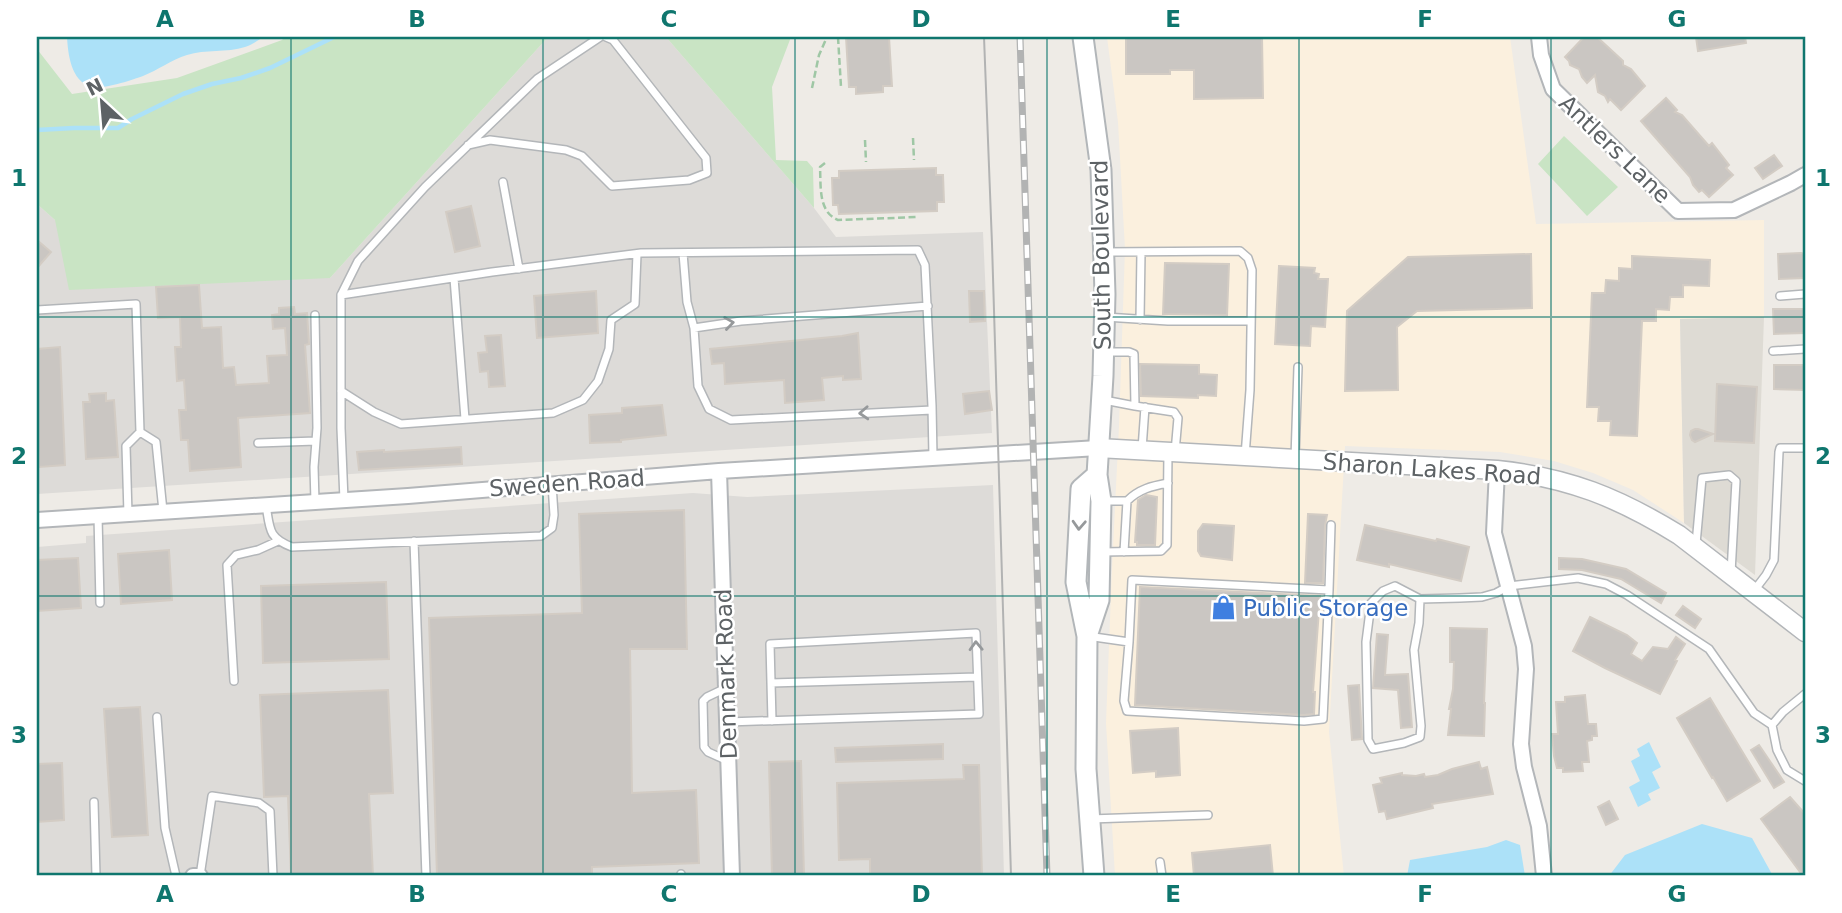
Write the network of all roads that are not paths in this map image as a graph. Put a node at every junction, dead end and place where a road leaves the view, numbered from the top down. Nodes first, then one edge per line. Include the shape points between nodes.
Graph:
1 (600, 37) edge
2 (606, 37) edge
3 (1083, 37) edge
4 (1539, 37) edge
5 (468, 145) junction
6 (1805, 175) edge
7 (503, 182) dead end
8 (1104, 252) junction
9 (1142, 252) junction
10 (683, 253) junction
11 (637, 254) junction
12 (519, 269) junction
13 (454, 278) junction
14 (1805, 294) edge
15 (341, 295) junction
16 (1780, 296) dead end
17 (928, 306) junction
18 (37, 310) edge
19 (315, 315) dead end
20 (1105, 317) junction
21 (1140, 320) junction
22 (1251, 321) junction
23 (694, 328) junction
24 (1805, 349) edge
25 (1773, 351) dead end
26 (1104, 352) junction
27 (1298, 367) dead end
28 (341, 391) junction
29 (1101, 400) junction
30 (1135, 406) junction
31 (1145, 407) junction
32 (932, 410) junction
33 (465, 419) junction
34 (140, 432) junction
35 (316, 441) junction
36 (258, 443) dead end
37 (1098, 448) junction
38 (1805, 448) edge
39 (1142, 451) junction
40 (1172, 453) junction
41 (933, 457) junction
42 (1245, 457) junction
43 (1295, 459) junction
44 (1497, 470) junction
45 (719, 471) junction
46 (1097, 475) junction
47 (1168, 483) junction
48 (552, 484) junction
49 (344, 500) junction
50 (1101, 501) junction
51 (1127, 501) junction
52 (315, 502) junction
53 (266, 505) junction
54 (163, 511) junction
55 (128, 514) junction
56 (98, 516) junction
57 (37, 520) edge
58 (1331, 525) dead end
59 (278, 541) junction
60 (414, 541) junction
61 (1695, 548) junction
62 (1100, 552) junction
63 (1124, 552) junction
64 (1731, 575) junction
65 (1509, 586) junction
66 (1329, 590) junction
67 (1753, 592) junction
68 (1420, 599) junction
69 (100, 603) dead end
70 (1805, 632) edge
71 (1087, 636) junction
72 (1129, 642) junction
73 (977, 677) junction
74 (234, 681) dead end
75 (771, 683) junction
76 (726, 688) junction
77 (1803, 697) edge
78 (157, 717) dead end
79 (772, 721) junction
80 (727, 722) junction
81 (1772, 725) junction
82 (729, 761) junction
83 (1805, 781) edge
84 (94, 802) dead end
85 (1208, 815) dead end
86 (1090, 819) junction
87 (1160, 862) dead end
88 (96, 876) edge
89 (176, 876) edge
90 (193, 876) edge
91 (200, 876) edge
92 (273, 876) edge
93 (426, 876) edge
94 (732, 876) edge
95 (1094, 876) edge
96 (1161, 876) edge
97 (1544, 876) edge

1 - 5 lane via 537,79
2 - 5 lane via 706,158 707,173 689,180 612,187 582,156 566,150 490,140
3 - 8 main road, South Boulevard via 1101,170
4 - 6 street, Antlers Lane via 1553,89 1678,211 1734,210
5 - 15 lane via 358,261
7 - 12 lane
8 - 9 lane
8 - 20 main road, South Boulevard
9 - 21 lane
9 - 22 lane via 1240,251 1252,270
10 - 11 lane
10 - 17 lane via 918,250 925,265
10 - 23 lane
11 - 12 lane
11 - 33 lane via 635,304 611,320 602,370 583,400 553,413
12 - 13 lane
13 - 15 lane
13 - 33 lane
14 - 16 lane
15 - 28 lane
23 -> 17 lane
17 - 32 lane
18 - 34 lane via 136,304
19 - 35 lane
20 - 21 lane
20 - 26 main road, South Boulevard
21 - 22 lane
22 - 42 lane
32 -> 23 lane via 731,420 709,409 698,386
24 - 25 lane
26 - 29 main road, South Boulevard
26 - 30 lane via 1135,354
27 - 43 lane
28 - 33 lane via 401,424
28 - 49 lane
29 - 30 lane
29 - 37 main road, South Boulevard
30 - 31 lane
31 - 39 lane
31 - 40 lane via 1174,412 1178,418
32 - 41 lane
34 - 54 lane via 156,442
34 - 55 lane via 126,446
35 - 36 lane
35 - 52 lane
37 - 39 street, Sharon Lakes Road
37 - 41 street, Sweden Road
37 - 46 main road, South Boulevard
38 - 67 lane via 1780,448 1774,560
39 - 40 street, Sharon Lakes Road
40 - 42 street, Sharon Lakes Road
40 - 47 lane
41 - 45 street, Sweden Road
42 - 43 street, Sharon Lakes Road
43 - 44 street, Sharon Lakes Road
44 - 61 street, Sharon Lakes Road via 1556,479 1613,498
44 - 65 street via 1494,533
45 - 48 street, Sweden Road
45 - 76 street, Denmark Road
46 - 50 main road, South Boulevard
46 -> 71 main road, South Boulevard via 1080,489 1076,582
47 - 51 lane via 1147,487
47 - 63 lane via 1167,545 1161,551
48 - 49 street, Sweden Road
48 - 60 lane via 552,528 541,536
49 - 52 street, Sweden Road
50 - 51 lane
50 - 62 main road, South Boulevard
51 - 63 lane
52 - 53 street, Sweden Road
53 - 54 street, Sweden Road
53 - 59 lane via 270,530
54 - 55 street, Sweden Road
55 - 56 street, Sweden Road
56 - 57 street, Sweden Road
56 - 69 lane
58 - 66 lane
59 - 60 lane via 292,547
59 - 74 lane via 236,555 227,565
60 - 93 lane
61 - 64 street, Sharon Lakes Road
61 - 64 lane via 1703,478 1729,475 1736,481
62 - 63 lane
62 - 71 main road, South Boulevard via 1099,600
64 - 67 street, Sharon Lakes Road
65 - 68 lane via 1482,597
65 - 81 lane via 1578,578 1606,584 1627,595 1709,649 1754,713
65 - 97 street via 1524,646 1521,744 1539,826
66 - 72 lane via 1132,580
66 - 72 lane via 1323,719 1127,711
67 - 70 street, Sharon Lakes Road
68 - 68 lane via 1395,586 1383,590 1371,603 1366,642 1368,740 1373,748 1420,737 1414,650
71 - 72 lane
71 - 86 main road, South Boulevard
73 - 75 lane
73 -> 75 lane via 976,633 770,644
73 - 79 lane via 979,714
75 - 79 lane
76 - 80 street, Denmark Road
76 - 82 lane via 703,701 704,747
77 - 81 lane
78 - 89 lane via 165,828
79 - 80 lane
80 - 82 street, Denmark Road
81 - 83 lane via 1787,770
82 - 94 street, Denmark Road
84 - 88 lane
85 - 86 lane
86 - 95 main road, South Boulevard
87 - 96 lane
90 - 91 street
91 - 92 lane via 212,796 259,803 270,811

